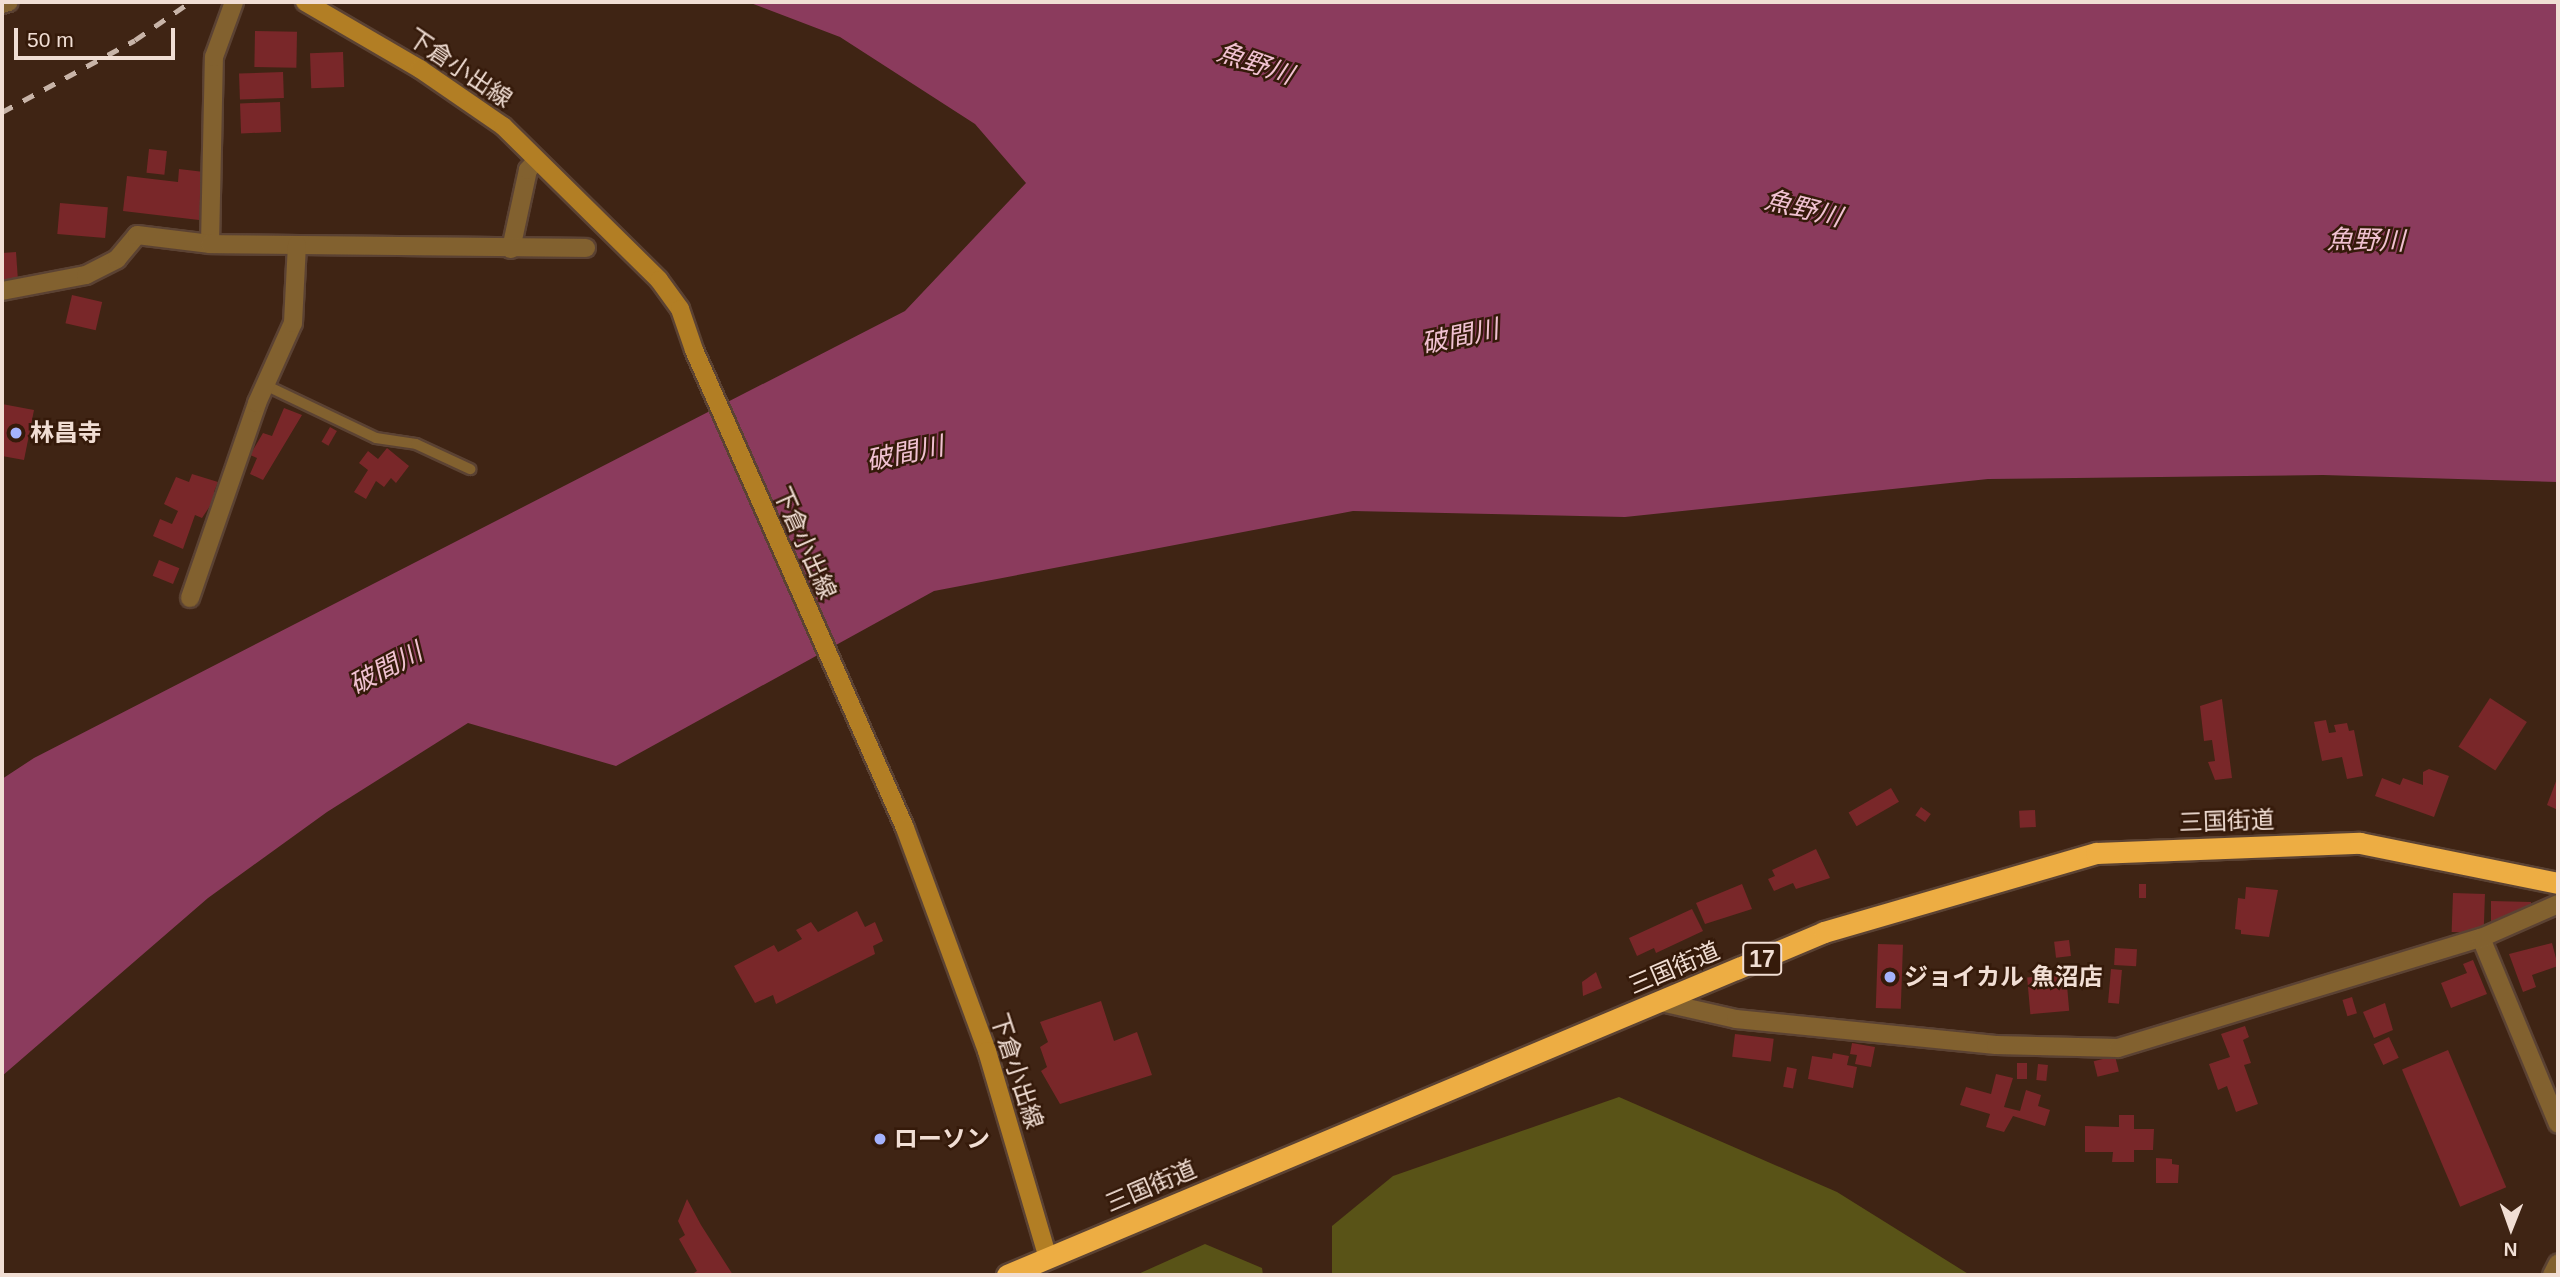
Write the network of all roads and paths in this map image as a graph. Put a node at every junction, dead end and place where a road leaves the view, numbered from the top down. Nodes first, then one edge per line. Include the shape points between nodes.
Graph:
1 (9, 2) edge
2 (233, 2) edge
3 (305, 2) edge
4 (2, 4) edge
5 (537, 160) junction
6 (210, 244) junction
7 (297, 245) junction
8 (586, 248) dead end
9 (511, 249) junction
10 (2, 291) edge
11 (265, 385) junction
12 (470, 469) dead end
13 (190, 598) dead end
14 (2558, 883) edge
15 (2558, 904) edge
16 (2481, 938) junction
17 (1661, 1002) junction
18 (2558, 1124) edge
19 (1048, 1258) junction
20 (2558, 1263) edge
21 (1007, 1275) edge
22 (2552, 1275) edge

1 - 4 street
2 - 6 street via 214,57
3 - 5 main road, 下倉小出線 via 421,69 503,126
5 - 9 street via 528,170
5 - 19 main road, 下倉小出線 via 659,280 680,309 898,813 987,1051
6 - 7 street
6 - 10 street via 137,235 117,259 86,275
7 - 9 street
7 - 11 street via 293,324
8 - 9 street
11 - 12 lane via 376,438 416,444
11 - 13 street
14 - 17 highway, 三国街道 / 17 via 2360,843 2096,853 1824,932
15 - 16 street
16 - 17 street via 2118,1048 1996,1045 1736,1019
16 - 18 street
17 - 19 highway, 三国街道 / 17
19 - 21 highway, 三国街道 / 17
20 - 22 street

